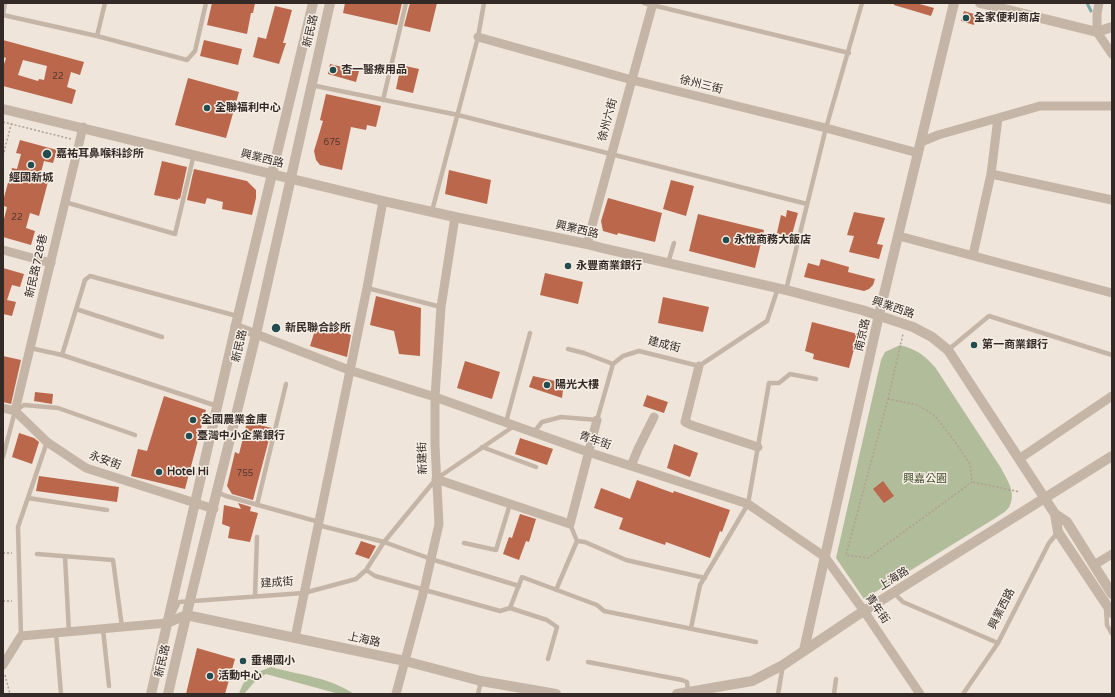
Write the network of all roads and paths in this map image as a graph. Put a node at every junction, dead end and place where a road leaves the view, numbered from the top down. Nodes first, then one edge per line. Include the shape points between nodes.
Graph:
1 (6, 3) edge
2 (105, 3) edge
3 (206, 3) edge
4 (312, 3) edge
5 (330, 3) edge
6 (406, 3) edge
7 (484, 3) edge
8 (862, 3) edge
9 (954, 3) edge
10 (980, 3) edge
11 (1099, 3) edge
12 (650, 4) edge
13 (3, 14) edge
14 (1112, 27) edge
15 (1097, 32) junction
16 (97, 36) junction
17 (478, 37) junction
18 (849, 53) junction
19 (1112, 54) edge
20 (632, 80) junction
21 (311, 85) junction
22 (383, 100) junction
23 (1112, 106) edge
24 (3, 109) edge
25 (14, 111) junction
26 (458, 115) junction
27 (998, 118) junction
28 (3, 122) edge
29 (11, 124) junction
30 (83, 127) junction
31 (826, 128) junction
32 (75, 140) dead end
33 (921, 142) junction
34 (918, 153) junction
35 (194, 154) junction
36 (611, 155) junction
37 (3, 156) edge
38 (272, 174) junction
39 (991, 174) junction
40 (290, 178) junction
41 (1112, 200) edge
42 (383, 201) junction
43 (65, 202) junction
44 (807, 204) junction
45 (432, 212) junction
46 (454, 217) junction
47 (899, 236) junction
48 (674, 243) dead end
49 (587, 244) junction
50 (3, 250) edge
51 (973, 255) junction
52 (51, 263) junction
53 (668, 263) junction
54 (367, 288) junction
55 (782, 289) junction
56 (1112, 293) edge
57 (441, 307) junction
58 (76, 309) junction
59 (879, 315) junction
60 (236, 321) junction
61 (256, 333) junction
62 (530, 333) dead end
63 (903, 334) dead end
64 (162, 337) dead end
65 (30, 348) junction
66 (568, 349) dead end
67 (948, 350) junction
68 (62, 355) junction
69 (1112, 355) edge
70 (613, 364) junction
71 (699, 366) junction
72 (350, 370) junction
73 (816, 379) dead end
74 (286, 384) dead end
75 (1112, 396) edge
76 (435, 397) junction
77 (888, 398) junction
78 (217, 406) junction
79 (3, 408) edge
80 (15, 411) junction
81 (654, 417) dead end
82 (597, 420) junction
83 (506, 422) junction
84 (515, 425) junction
85 (534, 432) junction
86 (135, 435) dead end
87 (47, 442) junction
88 (482, 447) junction
89 (758, 447) junction
90 (588, 452) junction
91 (1112, 456) edge
92 (3, 458) edge
93 (1019, 459) junction
94 (631, 466) junction
95 (536, 467) dead end
96 (436, 479) junction
97 (972, 482) junction
98 (217, 492) junction
99 (1020, 492) dead end
100 (28, 498) junction
101 (1045, 498) junction
102 (195, 504) junction
103 (510, 504) junction
104 (748, 504) junction
105 (257, 505) junction
106 (214, 509) junction
107 (107, 510) dead end
108 (1055, 514) junction
109 (318, 524) junction
110 (570, 524) junction
111 (1058, 532) junction
112 (257, 537) dead end
113 (577, 541) junction
114 (384, 542) junction
115 (464, 543) dead end
116 (3, 553) edge
117 (18, 554) junction
118 (37, 554) dead end
119 (1112, 554) edge
120 (65, 557) junction
121 (825, 557) junction
122 (431, 559) junction
123 (1094, 565) junction
124 (366, 570) junction
125 (705, 578) junction
126 (519, 586) junction
127 (424, 590) junction
128 (556, 590) junction
129 (304, 593) junction
130 (894, 593) junction
131 (1112, 594) edge
132 (255, 596) junction
133 (3, 600) edge
134 (20, 601) junction
135 (189, 601) junction
136 (1105, 602) junction
137 (510, 608) junction
138 (864, 611) junction
139 (1112, 613) edge
140 (186, 615) junction
141 (167, 623) junction
142 (122, 627) junction
143 (691, 628) junction
144 (103, 629) junction
145 (69, 632) junction
146 (56, 634) junction
147 (1112, 634) edge
148 (21, 636) junction
149 (295, 638) junction
150 (756, 642) dead end
151 (998, 643) junction
152 (804, 650) junction
153 (548, 659) dead end
154 (405, 661) junction
155 (588, 662) dead end
156 (3, 665) edge
157 (783, 665) junction
158 (3, 669) edge
159 (836, 679) dead end
160 (481, 681) junction
161 (110, 686) dead end
162 (705, 692) edge
163 (682, 693) edge
164 (10, 694) edge
165 (61, 694) edge
166 (151, 694) edge
167 (168, 694) edge
168 (396, 694) edge
169 (478, 694) edge
170 (556, 694) edge
171 (778, 694) edge
172 (834, 694) edge
173 (920, 694) edge
174 (963, 694) edge

1 - 13 lane
2 - 16 lane
3 - 16 lane via 195,51 187,60
4 - 38 street, 新民路
5 - 21 street, 新民路
6 - 22 lane
7 - 17 lane
8 - 18 lane
9 - 33 street, 南京路
10 - 15 street
11 - 15 street
12 - 18 lane
12 - 20 street, 徐州六街
13 - 16 lane
14 - 15 street
15 - 19 street
17 - 20 street, 徐州三街
17 - 26 lane
18 - 31 lane
20 - 31 street, 徐州三街
20 - 36 street, 徐州六街
21 - 22 lane
21 - 40 street, 新民路
22 - 26 lane
23 - 27 street via 1040,106
24 - 25 street, 興業西路
25 - 29 path
25 - 30 street, 興業西路
26 - 36 lane
26 - 45 lane
27 - 33 street
27 - 39 street
28 - 29 path
29 - 32 path
29 - 37 path
30 - 35 street, 興業西路
30 - 43 street, 新民路728巷
31 - 34 street, 徐州三街
31 - 44 lane
33 - 34 street, 南京路
34 - 47 street, 南京路
35 - 38 street, 興業西路
35 - 43 lane via 175,234
36 - 44 lane
36 - 49 street, 徐州六街
38 - 40 street, 興業西路
38 - 60 street, 新民路
39 - 41 street
39 - 51 street
40 - 42 street, 興業西路
40 - 61 street, 新民路
42 - 45 street, 興業西路
42 - 54 street
43 - 52 street, 新民路728巷
44 - 55 lane
45 - 46 street, 興業西路
46 - 49 street, 興業西路
46 - 57 street, 新建街
47 - 51 street
47 - 59 street, 南京路
48 - 53 lane
49 - 53 street, 興業西路
50 - 52 street
51 - 56 street
52 - 65 street, 新民路728巷
53 - 55 street, 興業西路
54 - 57 lane
54 - 72 street
55 - 59 street, 興業西路
55 - 71 lane via 767,321
57 - 76 street, 新建街
58 - 60 lane via 84,280 90,276
58 - 64 lane
58 - 68 lane
59 - 67 street, 興業西路 via 913,327 932,337
59 - 121 street, 南京路
60 - 61 street, 青年街
60 - 78 street, 新民路
61 - 72 street, 青年街
61 - 98 street, 新民路
62 - 83 lane
63 - 77 path
65 - 68 lane
65 - 80 street, 新民路728巷
66 - 70 lane
67 - 69 lane via 989,316
67 - 93 street, 興業西路
68 - 78 lane
70 - 71 lane, 建成街 via 623,356 639,351
70 - 82 lane
71 - 89 street via 685,422
72 - 76 street, 青年街
72 - 109 street
73 - 89 lane via 790,374 779,383 769,383
74 - 105 lane
75 - 93 street
76 - 83 street, 青年街
76 - 96 street, 新建街
77 - 97 path via 918,405 935,416 970,464
77 - 97 path via 846,555 868,558
78 - 102 street, 新民路
79 - 80 street
80 - 86 lane via 24,405 58,408
80 - 87 street, 永安街
80 - 92 lane
81 - 94 street
82 - 85 lane via 561,417 542,422
82 - 90 street
83 - 84 street, 青年街
84 - 85 street, 青年街
84 - 88 lane, 建成街
85 - 90 street, 青年街
87 - 100 lane
87 - 102 street, 永安街 via 86,468
88 - 95 lane
88 - 96 lane, 建成街
89 - 104 lane
90 - 94 street, 青年街
90 - 110 street
91 - 101 street, 上海路
93 - 101 street, 興業西路
94 - 104 street, 青年街
96 - 103 street
96 - 114 lane, 建成街
96 - 122 street, 新建街 via 438,524
97 - 99 path
98 - 105 lane
98 - 106 street, 新民路
100 - 107 lane
100 - 117 lane via 18,527
101 - 108 street, 興業西路
101 - 130 street, 上海路
102 - 106 street, 永安街
102 - 141 street, 新民路
103 - 110 street
103 - 115 lane via 496,550
104 - 121 street, 青年街
104 - 125 lane
105 - 109 lane
106 - 135 street, 新民路
108 - 111 street, 興業西路
108 - 123 street, 興業西路 via 1067,522
109 - 114 lane
109 - 129 street
110 - 113 lane
111 - 136 street, 興業西路
111 - 151 lane, 興業西路 via 1049,543
112 - 132 lane
113 - 125 lane via 586,542 626,560
113 - 128 lane
114 - 122 lane
114 - 124 lane, 建成街
116 - 117 path
117 - 134 lane
118 - 120 lane
119 - 123 street
120 - 142 lane via 113,560
120 - 145 lane
121 - 138 street, 青年街
121 - 152 street, 南京路
122 - 126 lane
122 - 127 street, 新建街
123 - 131 street, 興業西路
124 - 127 lane via 376,576
124 - 129 lane, 建成街 via 356,579
125 - 143 lane via 700,585
126 - 128 lane via 522,577
126 - 137 lane
127 - 137 lane via 500,611
127 - 154 street, 新建街
128 - 143 lane via 604,610
129 - 132 lane, 建成街
129 - 149 street
130 - 138 street, 上海路
130 - 151 lane via 903,602
132 - 135 lane, 建成街
133 - 134 path
134 - 148 lane
135 - 140 street, 新民路
135 - 141 lane, 建成街 via 179,602
136 - 139 street, 興業西路
136 - 147 lane, 興業西路 via 1107,625
137 - 153 lane via 547,620 557,627
138 - 152 street, 上海路
138 - 173 street, 青年街
140 - 141 street
140 - 149 street, 上海路
140 - 167 street, 新民路
141 - 142 street
141 - 166 street, 新民路
142 - 144 street
143 - 150 lane
144 - 145 street
144 - 161 lane
145 - 146 street
146 - 148 street
146 - 165 lane
148 - 156 street
149 - 154 street, 上海路
151 - 174 lane, 興業西路
152 - 157 street, 上海路
154 - 160 street, 上海路
154 - 168 street, 新建街
155 - 163 lane via 682,680 687,682
157 - 162 street, 上海路 via 752,681
157 - 171 lane
158 - 164 path
159 - 172 lane
160 - 169 lane
160 - 170 street, 上海路
162 - 163 street, 上海路

